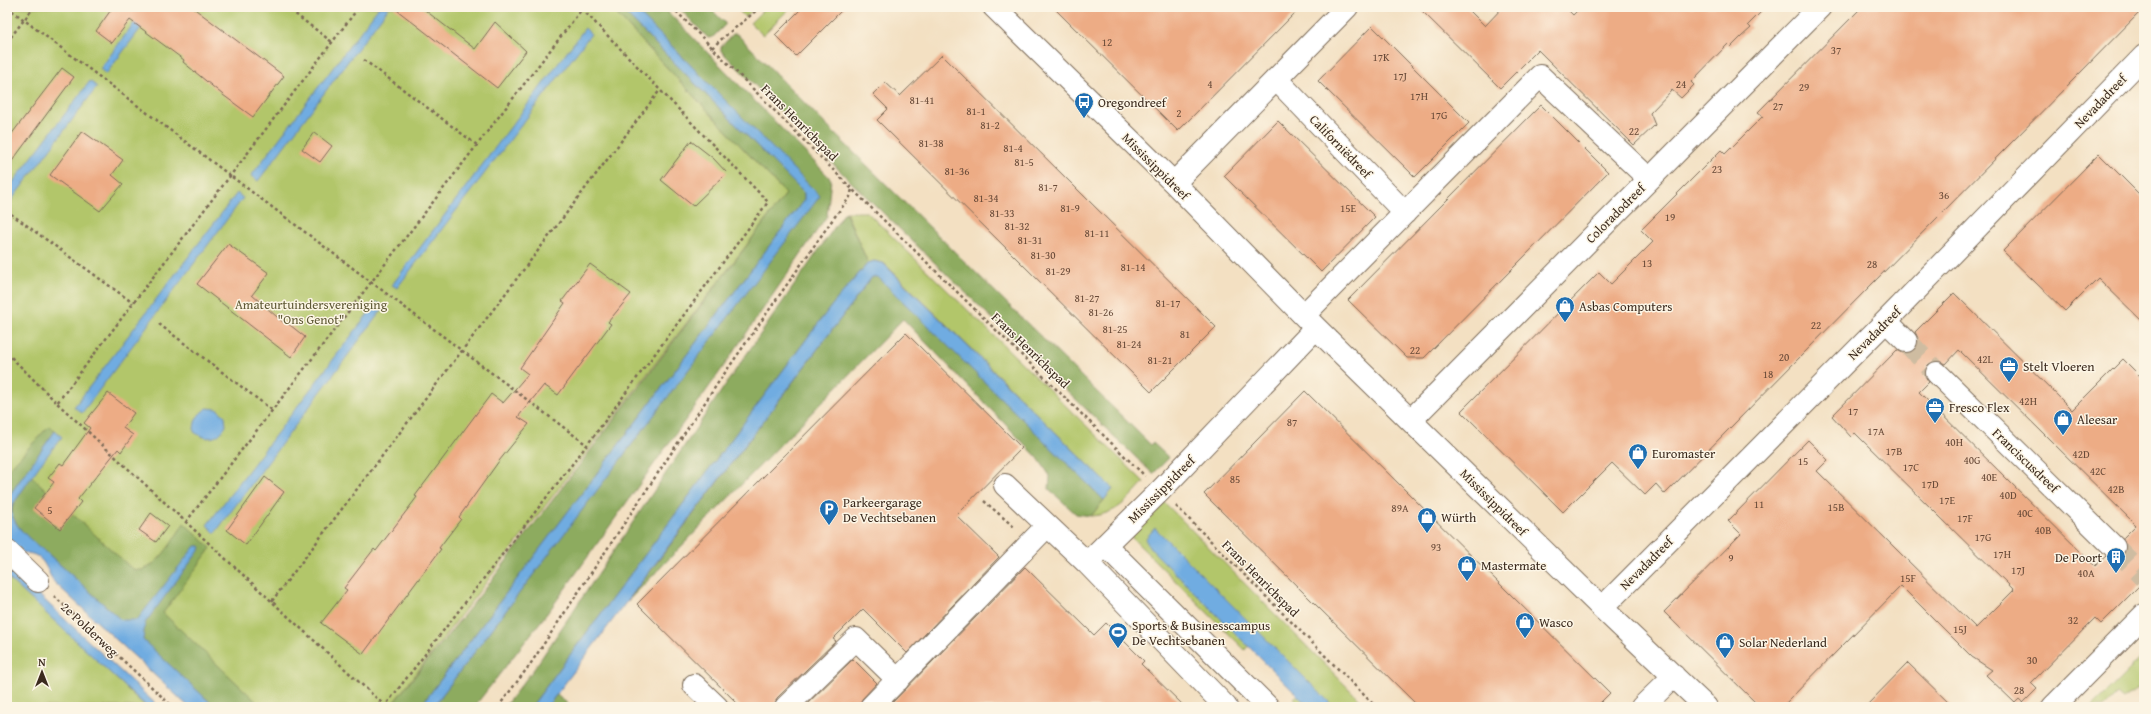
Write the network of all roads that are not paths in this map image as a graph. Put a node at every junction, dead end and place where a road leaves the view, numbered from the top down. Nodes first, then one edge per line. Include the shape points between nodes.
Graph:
1 (994, 7) edge
2 (1347, 7) edge
3 (1820, 7) edge
4 (2144, 56) edge
5 (1276, 79) junction
6 (1649, 179) junction
7 (1174, 183) junction
8 (1405, 213) junction
9 (1310, 321) junction
10 (1886, 321) junction
11 (1906, 341) tunnel mouth
12 (1937, 374) tunnel mouth
13 (1411, 420) junction
14 (1005, 485) dead end
15 (1047, 526) junction
16 (1105, 545) junction
17 (2114, 547) tunnel mouth
18 (7, 551) edge
19 (1087, 563) junction
20 (38, 581) road end
21 (1602, 608) junction
22 (2144, 614) edge
23 (1674, 676) junction
24 (898, 680) junction
25 (694, 685) dead end
26 (717, 707) edge
27 (786, 707) edge
28 (871, 707) edge
29 (1226, 707) edge
30 (1268, 707) edge
31 (1642, 707) edge
32 (1706, 707) edge
33 (2053, 707) edge

1 - 7 street, Mississippidreef
2 - 5 street
3 - 6 street, Coloradodreef
4 - 10 street, Nevadadreef
5 - 7 street
5 - 8 street, Californiëdreef
6 - 8 street via 1540,76
6 - 13 street, Coloradodreef
7 - 9 street, Mississippidreef
8 - 9 street
9 - 13 street, Mississippidreef
9 - 16 street, Mississippidreef via 1160,491
10 - 11 street
10 - 21 street, Nevadadreef
12 - 17 street, Franciscusdreef
13 - 21 street, Mississippidreef
14 - 15 street
15 - 19 street
15 - 24 street
16 - 19 street, Mississippidreef
16 - 30 street
18 - 20 street
19 - 29 street
21 - 23 street, Mississippidreef
22 - 33 street
23 - 31 street
23 - 32 street, Mississippidreef
24 - 27 street via 856,638
24 - 28 street
25 - 26 street

